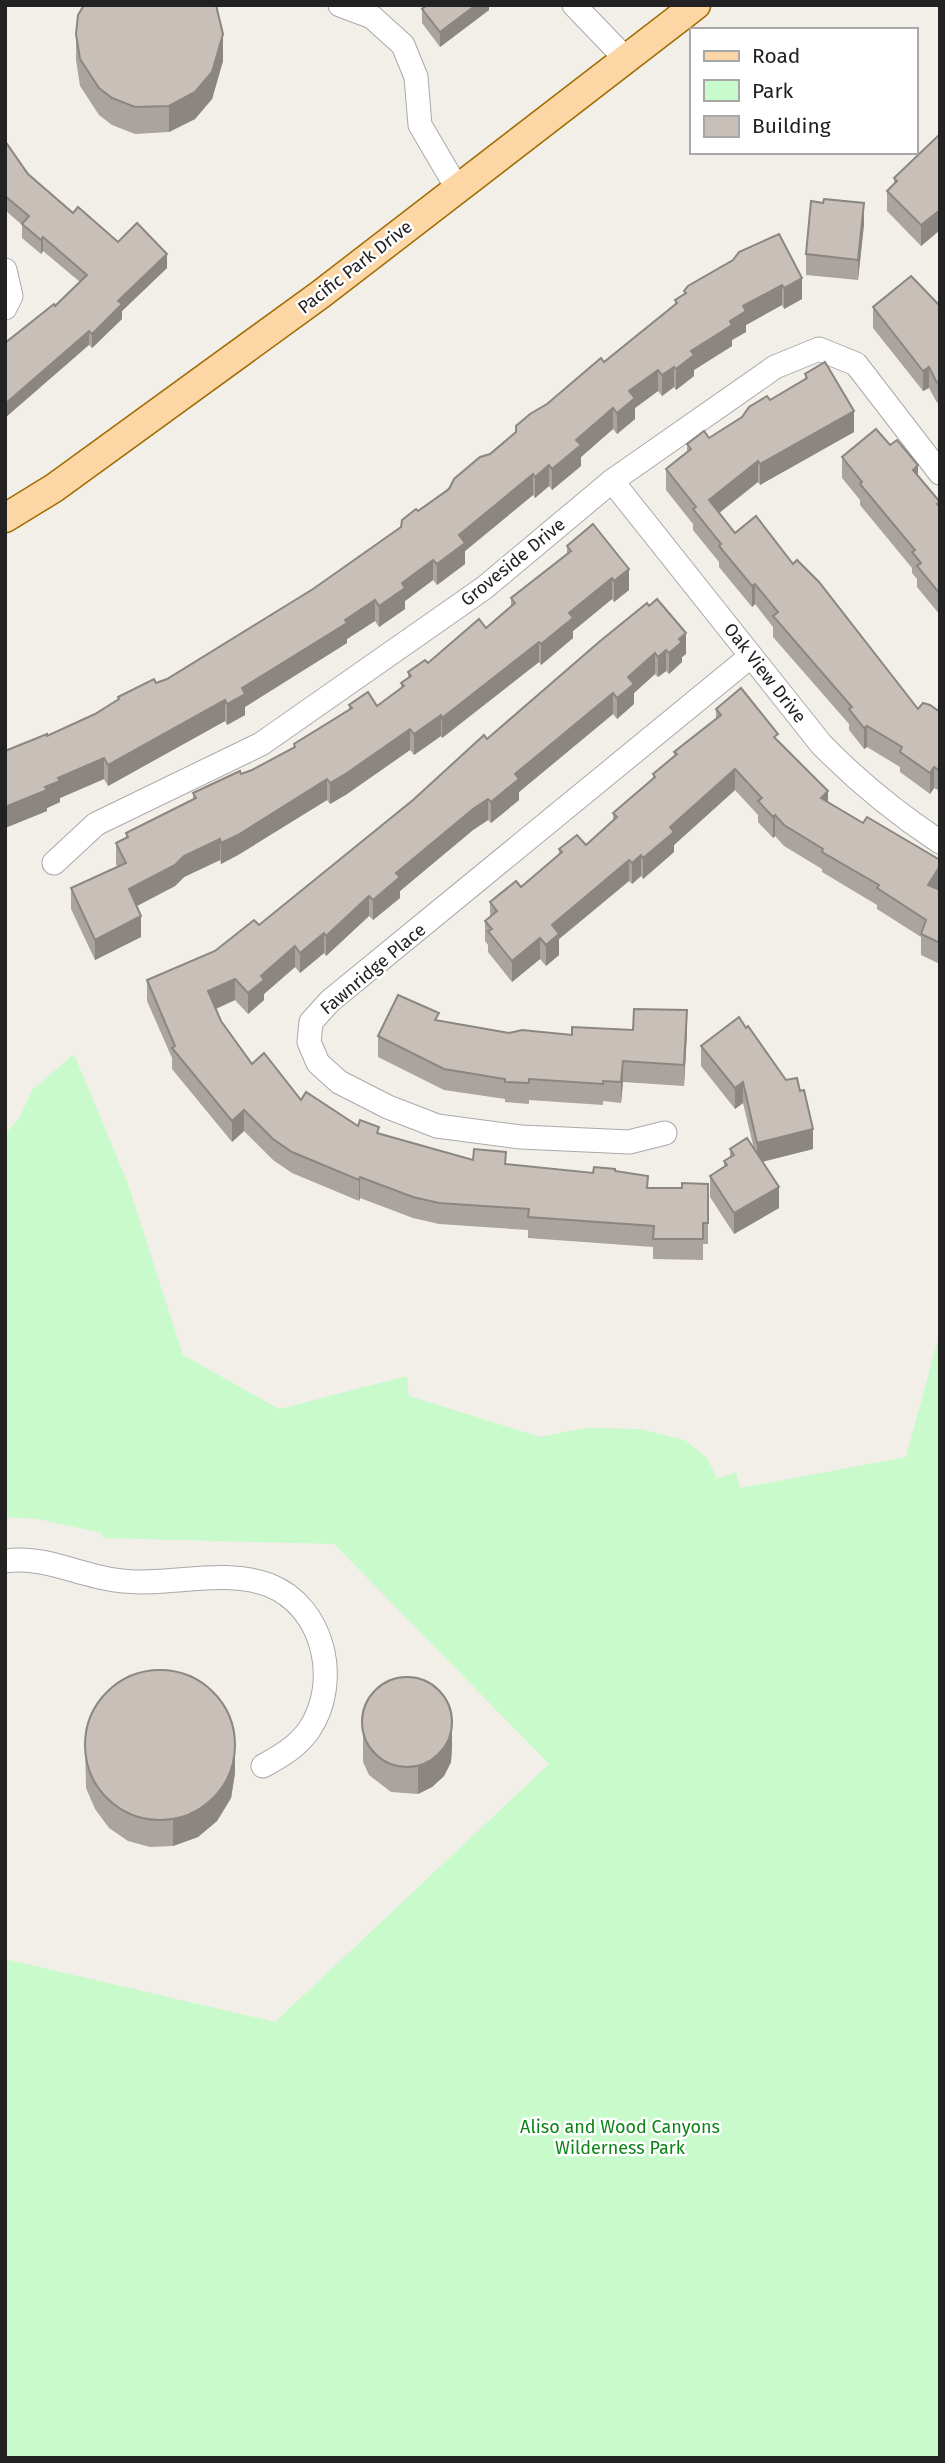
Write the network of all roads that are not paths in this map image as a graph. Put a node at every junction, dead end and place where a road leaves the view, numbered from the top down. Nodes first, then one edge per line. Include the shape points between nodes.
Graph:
1 (340, 5) edge
2 (574, 5) edge
3 (696, 5) edge
4 (625, 58) junction
5 (457, 188) junction
6 (5, 270) edge
7 (5, 308) edge
8 (940, 473) edge
9 (611, 481) junction
10 (5, 518) edge
11 (751, 656) junction
12 (940, 842) edge
13 (54, 863) dead end
14 (665, 1133) dead end
15 (5, 1561) edge
16 (263, 1766) dead end

1 - 5 street via 372,17 403,45 416,76 420,125
2 - 4 street
3 - 4 main road, Pacific Park Drive
4 - 5 main road, Pacific Park Drive
5 - 10 main road, Pacific Park Drive via 310,302 54,488
6 - 7 street via 11,296
8 - 9 street, Groveside Drive via 856,364 819,349 775,367
9 - 11 street, Oak View Drive
9 - 13 street, Groveside Drive via 484,588 272,737 96,824
11 - 12 street, Oak View Drive via 855,779
11 - 14 street, Fawnridge Place via 330,1001 312,1022 309,1042 318,1063 339,1082 437,1126 521,1137 629,1142
15 - 16 street via 38,1561 135,1582 253,1581 284,1593 302,1610 321,1642 326,1689 317,1717 300,1742

